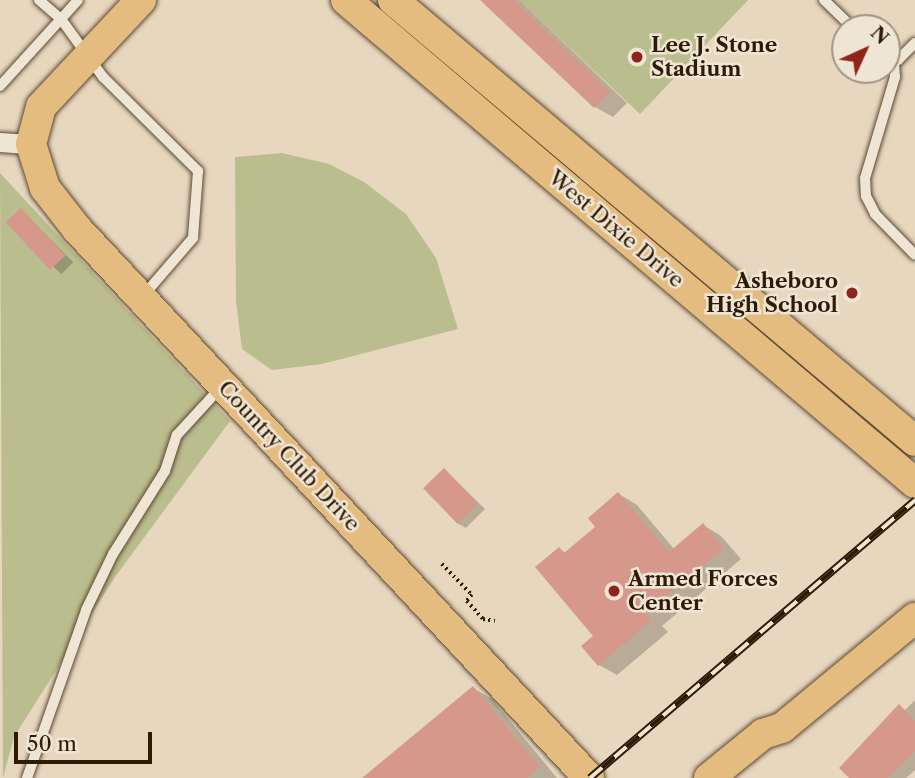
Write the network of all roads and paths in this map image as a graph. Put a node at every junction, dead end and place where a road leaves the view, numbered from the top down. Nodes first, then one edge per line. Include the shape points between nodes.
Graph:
1 (40, 0) edge
2 (78, 0) edge
3 (346, 0) edge
4 (393, 0) edge
5 (824, 0) edge
6 (131, 3) edge
7 (838, 14) edge
8 (61, 19) junction
9 (89, 55) junction
10 (893, 84) edge
11 (0, 86) edge
12 (0, 142) edge
13 (31, 144) junction
14 (915, 256) edge
15 (141, 298) junction
16 (223, 385) junction
17 (911, 438) edge
18 (915, 483) edge
19 (442, 564) dead end
20 (915, 618) edge
21 (495, 621) dead end
22 (782, 728) junction
23 (27, 778) edge
24 (589, 778) edge
25 (709, 778) edge
26 (741, 778) edge

1 - 8 lane
2 - 8 lane
3 - 18 main road, West Dixie Drive
4 - 17 main road, West Dixie Drive
5 - 7 lane
6 - 9 main road
8 - 9 lane
8 - 11 lane
9 - 13 main road via 41,107
9 - 15 lane via 103,78 198,171 193,239
10 - 14 lane via 865,178 866,195 874,214
12 - 13 street
13 - 15 main road, Country Club Drive via 45,188
15 - 16 main road, Country Club Drive
16 - 23 lane via 177,435 160,479 113,554 86,610
16 - 24 main road, Country Club Drive
19 - 21 path via 472,595 467,601 482,619
20 - 22 main road
22 - 25 main road via 763,734
22 - 26 main road via 777,748

